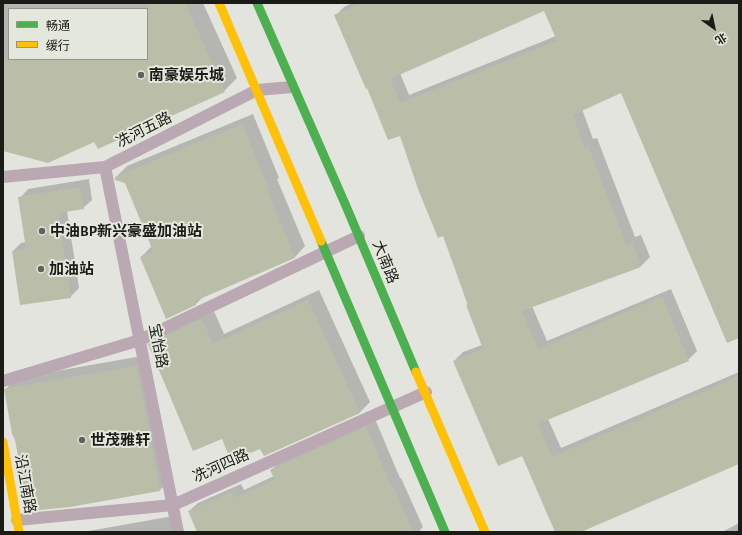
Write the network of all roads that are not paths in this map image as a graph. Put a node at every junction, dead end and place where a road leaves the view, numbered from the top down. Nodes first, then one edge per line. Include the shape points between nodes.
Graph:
1 (219, 3) edge
2 (257, 3) edge
3 (292, 87) junction
4 (257, 90) junction
5 (105, 167) junction
6 (3, 177) edge
7 (359, 236) junction
8 (326, 252) junction
9 (140, 340) junction
10 (3, 381) edge
11 (426, 392) junction
12 (392, 407) junction
13 (3, 442) edge
14 (173, 505) junction
15 (17, 520) junction
16 (19, 532) edge
17 (178, 532) edge
18 (445, 532) edge
19 (485, 532) edge

1 - 4 street
2 - 3 street, 大南路
3 - 4 lane, 冼河五路
3 - 7 street, 大南路
4 - 5 lane, 冼河五路
4 - 8 street
5 - 6 lane, 冼河五路
5 - 9 lane, 宝怡路
7 - 8 lane
7 - 11 street, 大南路
8 - 9 lane
8 - 12 street
9 - 10 lane
9 - 14 lane, 宝怡路
11 - 12 lane, 冼河四路
11 - 19 street, 大南路
12 - 14 lane, 冼河四路
12 - 18 street
13 - 15 street, 沿江南路
14 - 15 lane, 冼河四路
14 - 17 lane, 宝怡路
15 - 16 street, 沿江南路

